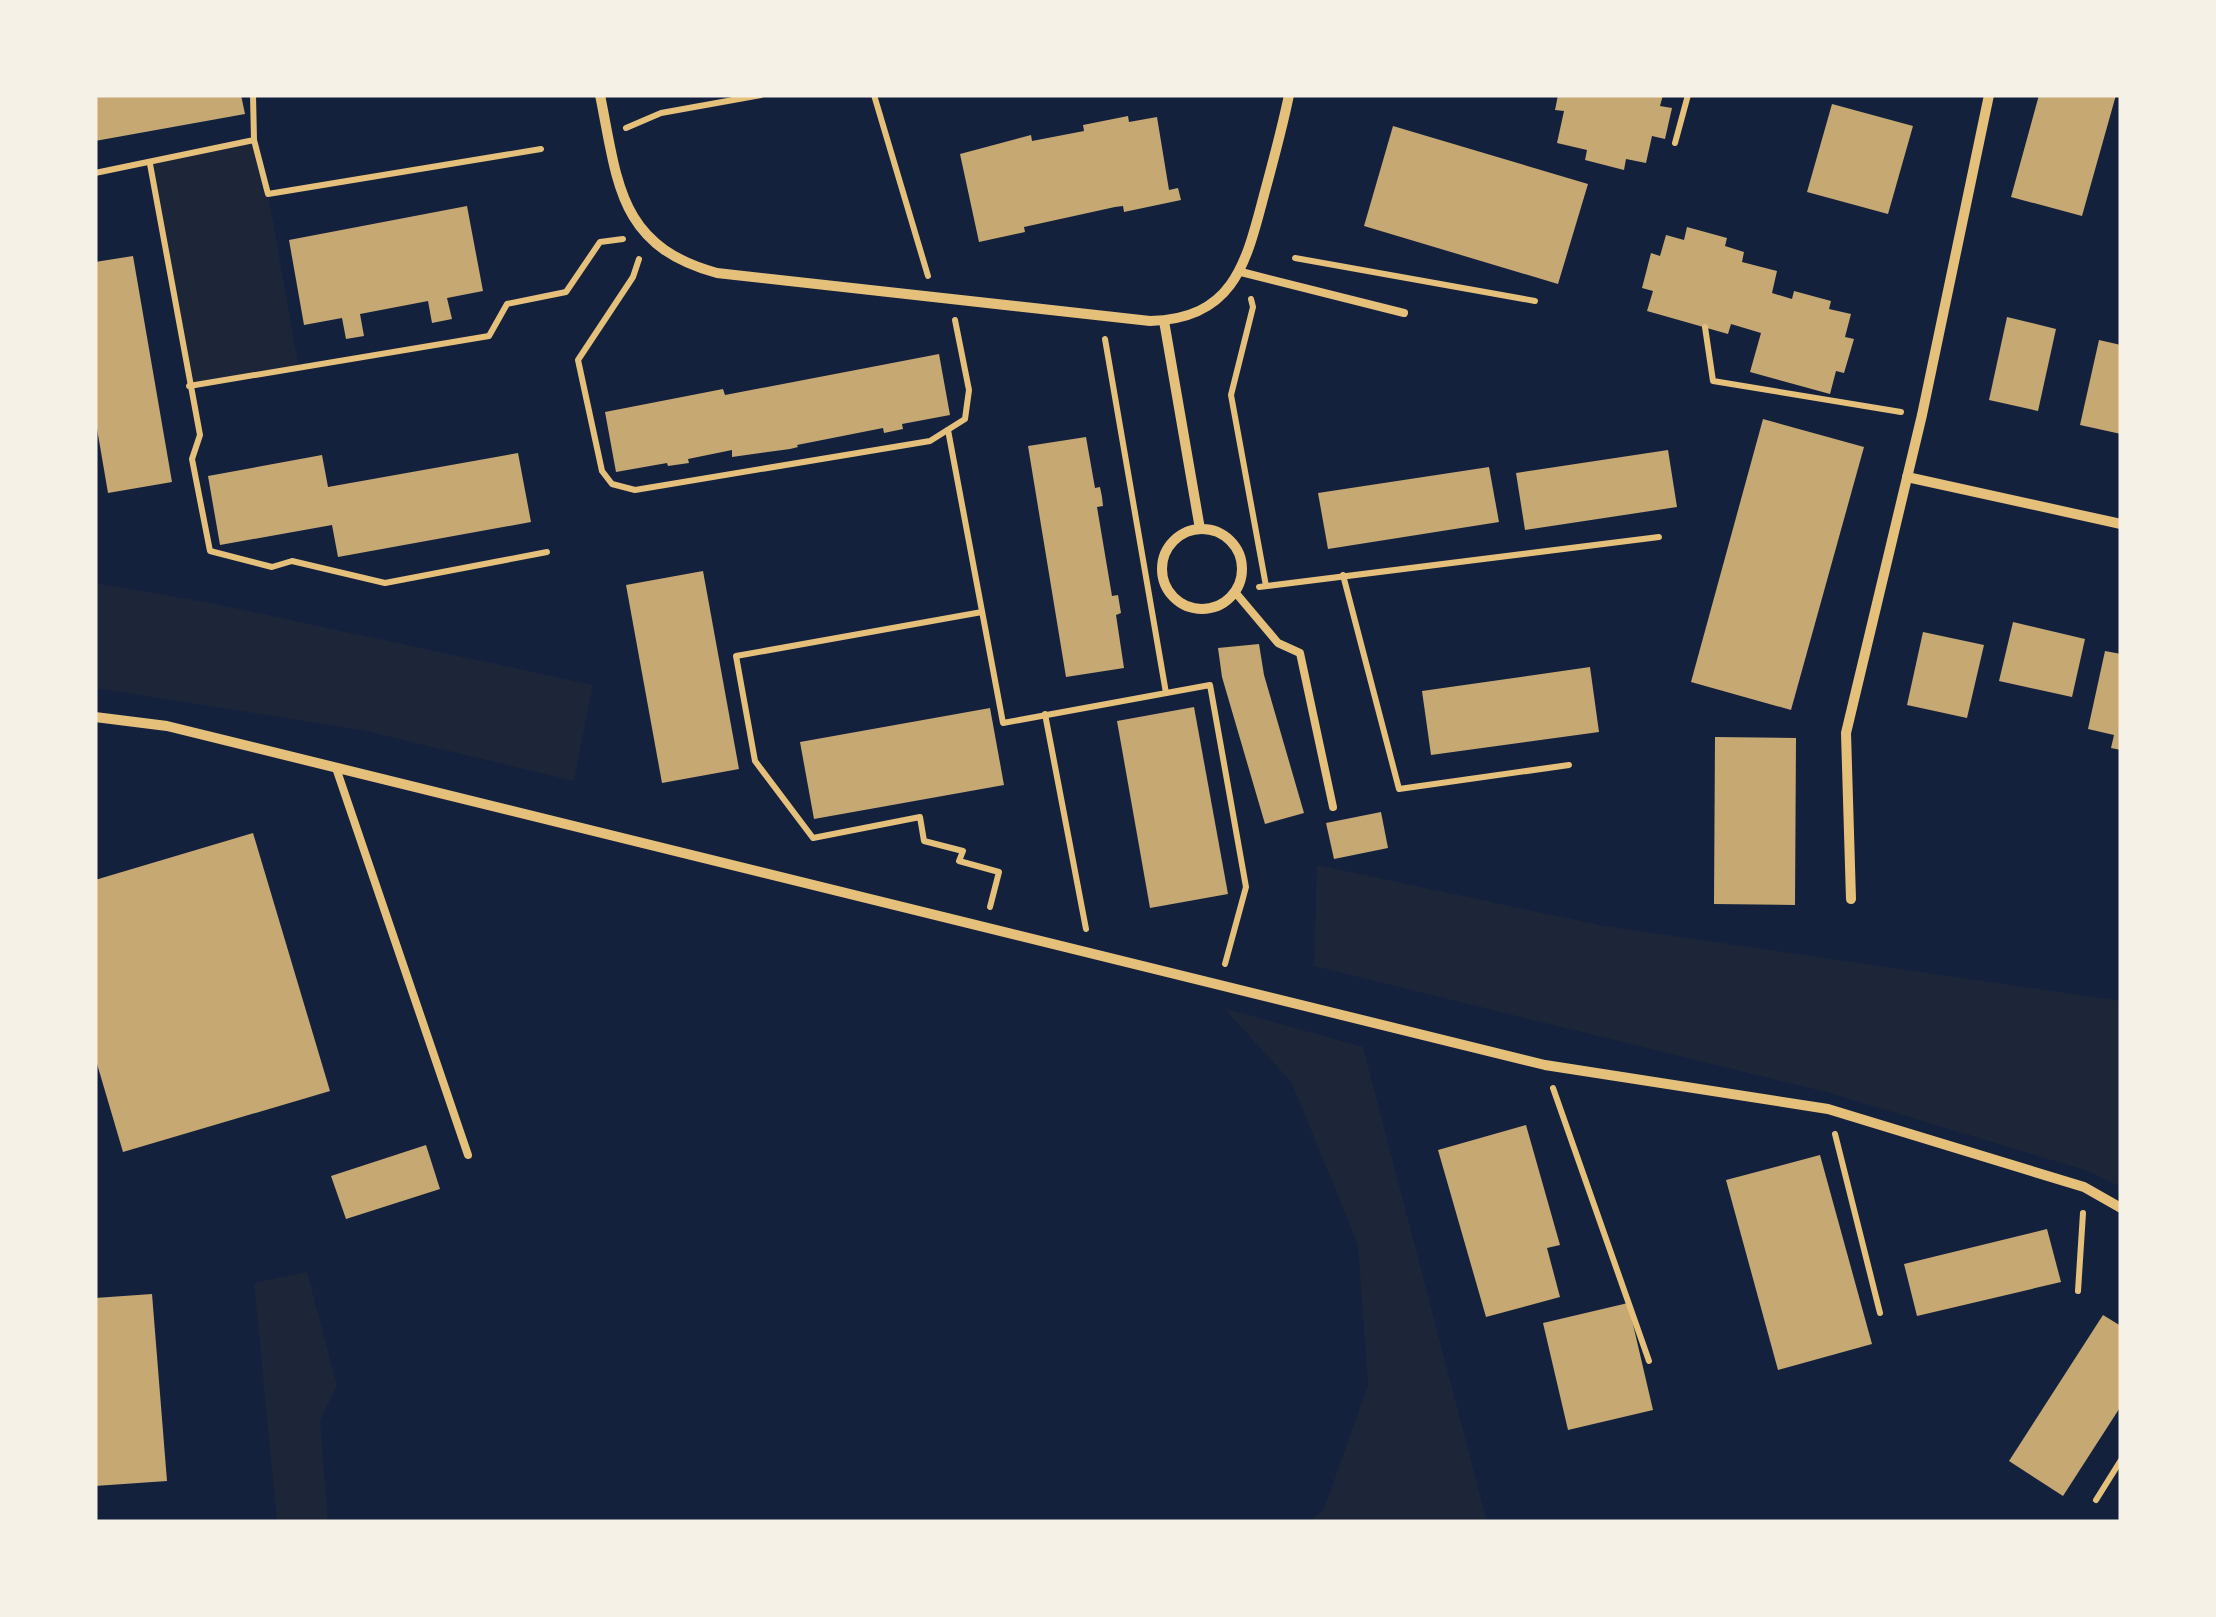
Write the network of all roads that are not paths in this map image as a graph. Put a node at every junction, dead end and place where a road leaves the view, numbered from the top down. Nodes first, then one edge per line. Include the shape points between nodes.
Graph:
1 (600, 95) edge
2 (1289, 95) edge
3 (1988, 95) edge
4 (1241, 272) junction
5 (1404, 313) dead end
6 (1164, 321) junction
7 (1907, 477) junction
8 (2121, 524) edge
9 (1200, 528) junction
10 (1234, 592) junction
11 (95, 717) edge
12 (336, 768) junction
13 (1333, 807) dead end
14 (1851, 899) dead end
15 (468, 1155) dead end
16 (2121, 1208) edge

1 - 6 street via 624,196 646,237 677,259 717,273
2 - 4 street
3 - 7 street
4 - 5 lane
4 - 6 street via 1206,308
6 - 9 street
7 - 8 street
7 - 14 street via 1846,733
9 - 10 street via 1228,538 1237,550 1242,564
9 - 10 street via 1166,550 1168,591 1203,609
10 - 13 lane via 1278,643 1300,653
11 - 12 street via 167,726
12 - 15 lane
12 - 16 street via 1545,1065 1828,1110 2084,1187

